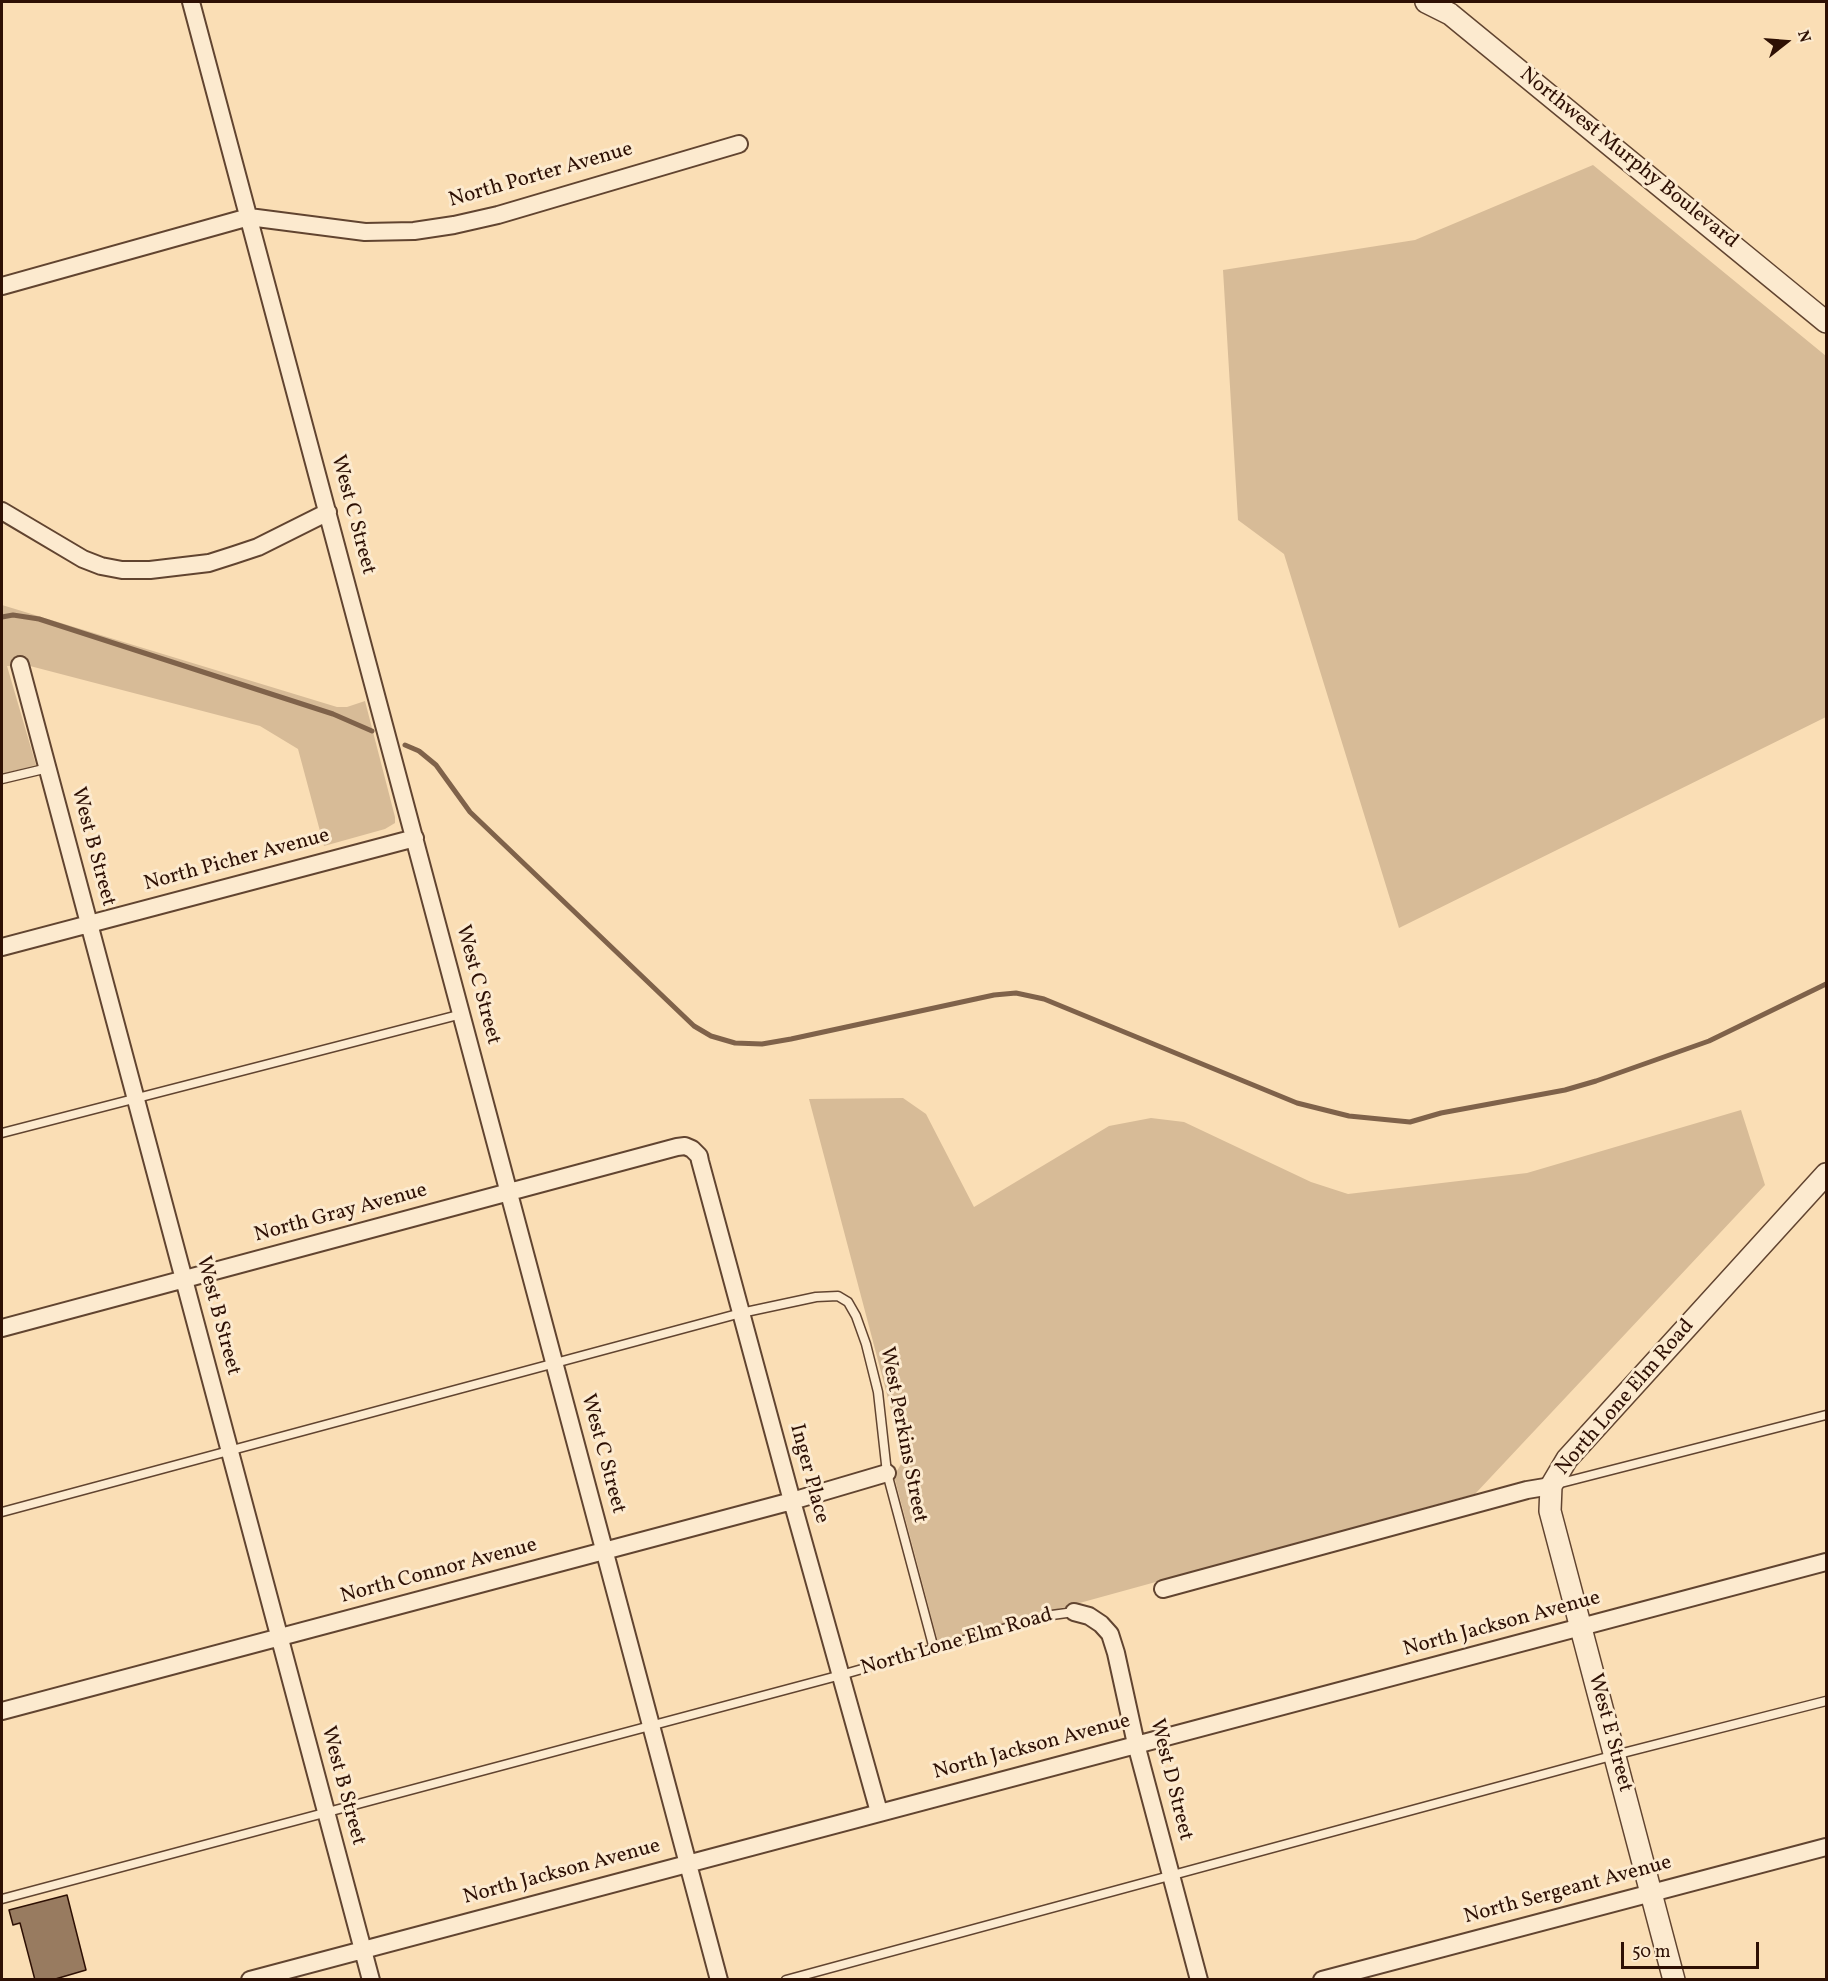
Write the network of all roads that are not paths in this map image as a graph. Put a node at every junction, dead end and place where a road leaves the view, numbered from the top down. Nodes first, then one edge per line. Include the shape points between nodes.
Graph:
1 (192, 2) edge
2 (1426, 2) edge
3 (739, 144) dead end
4 (249, 217) junction
5 (2, 286) edge
6 (1827, 321) edge
7 (2, 511) edge
8 (328, 512) junction
9 (20, 665) dead end
10 (48, 768) junction
11 (2, 779) edge
12 (415, 838) junction
13 (89, 924) junction
14 (2, 947) edge
15 (462, 1014) junction
16 (136, 1098) junction
17 (2, 1133) edge
18 (692, 1149) joint
19 (1827, 1174) edge
20 (509, 1191) junction
21 (184, 1280) junction
22 (741, 1313) junction
23 (2, 1328) edge
24 (555, 1363) junction
25 (1827, 1415) edge
26 (230, 1450) junction
27 (887, 1473) junction
28 (1551, 1486) junction
29 (792, 1501) junction
30 (2, 1512) edge
31 (605, 1551) junction
32 (1827, 1562) edge
33 (1163, 1589) dead end
34 (1074, 1612) joint
35 (1581, 1628) junction
36 (279, 1638) junction
37 (934, 1649) junction
38 (841, 1675) junction
39 (1827, 1701) edge
40 (2, 1711) edge
41 (652, 1726) junction
42 (1136, 1744) junction
43 (1615, 1755) junction
44 (879, 1812) junction
45 (326, 1813) junction
46 (1827, 1847) edge
47 (689, 1862) junction
48 (1172, 1876) junction
49 (1651, 1892) junction
50 (2, 1899) edge
51 (363, 1950) junction
52 (250, 1980) edge
53 (371, 1980) edge
54 (719, 1980) edge
55 (786, 1980) edge
56 (1198, 1980) edge
57 (1322, 1980) edge
58 (1674, 1980) edge

1 - 4 street, West C Street
2 - 6 street, Northwest Murphy Boulevard via 1450,14
3 - 4 street, North Porter Avenue via 498,215 414,231 365,232
4 - 5 street, North Porter Avenue
4 - 8 street, West C Street
7 - 8 street via 83,559 122,570 209,563 266,543
8 - 12 street, West C Street
9 - 10 street, West B Street
10 - 11 lane
10 - 13 street, West B Street
12 - 13 street, North Picher Avenue
12 - 15 street, West C Street
13 - 14 street, North Picher Avenue
13 - 16 street, West B Street
15 - 16 lane
15 - 20 street, West C Street
16 - 17 lane
16 - 21 street, West B Street
18 - 20 street, North Gray Avenue via 677,1147
18 - 22 street, Inger Place via 699,1156
19 - 28 street, North Lone Elm Road via 1567,1459
20 - 21 street, North Gray Avenue
20 - 24 street, West C Street
21 - 23 street, North Gray Avenue
21 - 26 street, West B Street
22 - 24 lane
22 - 27 lane, West Perkins Street via 829,1295 848,1302 866,1344 878,1392
22 - 29 street, Inger Place
24 - 26 lane
24 - 31 street, West C Street
25 - 28 lane
26 - 30 lane
26 - 36 street, West B Street
27 - 29 street, North Connor Avenue
27 - 37 lane, West Perkins Street
28 - 33 street, North Lone Elm Road
28 - 35 street, West E Street via 1550,1511
29 - 31 street, North Connor Avenue
29 - 38 street, Inger Place
31 - 36 street, North Connor Avenue
31 - 41 street, West C Street
32 - 35 street, North Jackson Avenue
34 - 37 lane, North Lone Elm Road
34 - 42 street, West D Street via 1089,1616 1110,1634
35 - 42 street, North Jackson Avenue
35 - 43 street, West E Street
36 - 40 street, North Connor Avenue
36 - 45 street, West B Street
37 - 38 lane, North Lone Elm Road
38 - 41 lane, North Lone Elm Road
38 - 44 street, Inger Place
39 - 43 lane
41 - 45 lane, North Lone Elm Road
41 - 47 street, West C Street
42 - 44 street, North Jackson Avenue
42 - 48 street, West D Street
43 - 48 lane
43 - 49 street, West E Street
44 - 47 street, North Jackson Avenue
45 - 50 lane, North Lone Elm Road
45 - 51 street, West B Street
46 - 49 street, North Sergeant Avenue
47 - 51 street, North Jackson Avenue
47 - 54 street, West C Street
48 - 55 lane
48 - 56 street, West D Street
49 - 57 street, North Sergeant Avenue
49 - 58 street, West E Street
51 - 52 street, North Jackson Avenue
51 - 53 street, West B Street

